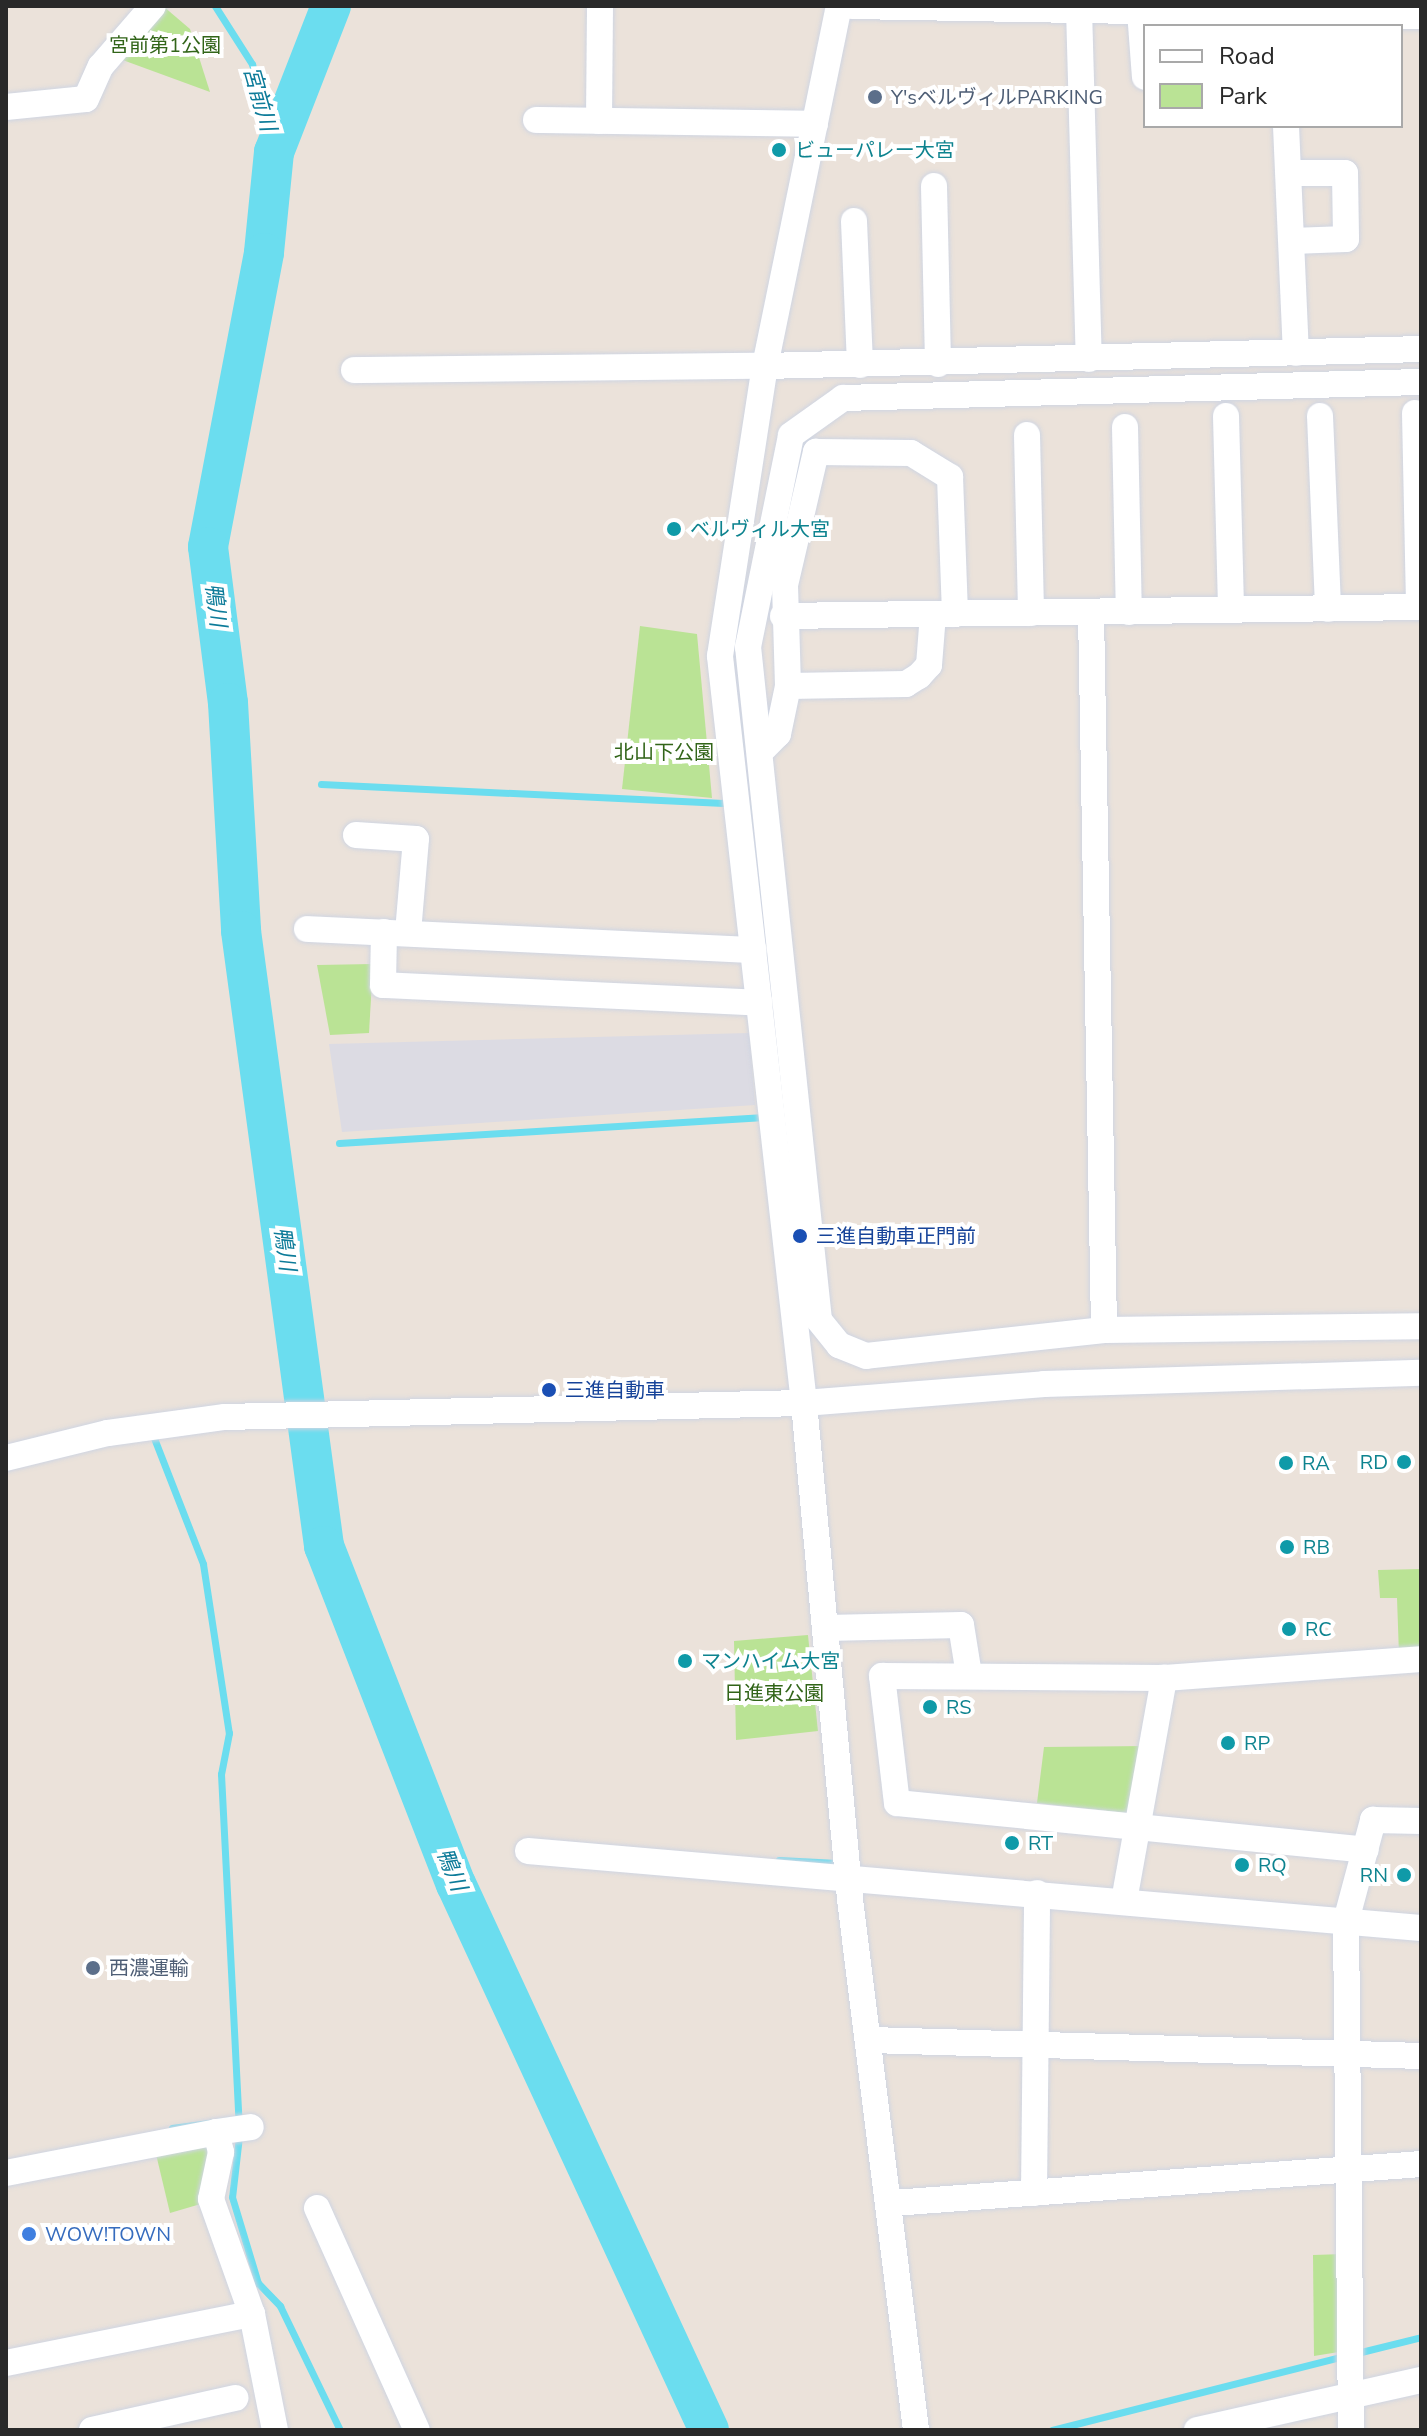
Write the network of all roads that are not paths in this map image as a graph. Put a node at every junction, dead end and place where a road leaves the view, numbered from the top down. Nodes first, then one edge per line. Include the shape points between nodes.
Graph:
1 (153, 6) edge
2 (600, 6) edge
3 (839, 6) edge
4 (852, 6) edge
5 (1079, 9) junction
6 (1140, 11) junction
7 (1282, 15) edge
8 (1421, 16) edge
9 (1143, 51) edge
10 (6, 107) edge
11 (536, 120) dead end
12 (599, 121) junction
13 (815, 124) junction
14 (1286, 128) edge
15 (1289, 173) junction
16 (934, 186) dead end
17 (854, 221) dead end
18 (1292, 241) junction
19 (1421, 349) edge
20 (1296, 353) junction
21 (1089, 359) junction
22 (938, 364) junction
23 (860, 365) junction
24 (765, 366) junction
25 (354, 370) dead end
26 (1421, 382) edge
27 (1415, 413) dead end
28 (1226, 416) dead end
29 (1320, 416) dead end
30 (1125, 427) dead end
31 (1027, 435) dead end
32 (1420, 607) edge
33 (1328, 609) junction
34 (1231, 610) junction
35 (1091, 612) junction
36 (1129, 612) junction
37 (1031, 613) junction
38 (944, 614) junction
39 (783, 616) junction
40 (788, 686) junction
41 (763, 749) junction
42 (356, 835) dead end
43 (307, 929) dead end
44 (396, 932) junction
45 (754, 950) junction
46 (760, 1003) junction
47 (1421, 1326) edge
48 (1104, 1330) junction
49 (1421, 1373) edge
50 (804, 1403) junction
51 (6, 1458) edge
52 (826, 1628) junction
53 (1421, 1659) edge
54 (969, 1675) junction
55 (1164, 1678) junction
56 (1421, 1821) edge
57 (1137, 1827) junction
58 (1366, 1850) junction
59 (528, 1851) dead end
60 (848, 1876) junction
61 (1037, 1893) junction
62 (1124, 1901) junction
63 (1346, 1921) junction
64 (1421, 1928) edge
65 (870, 2040) junction
66 (1038, 2045) junction
67 (1347, 2054) junction
68 (1421, 2056) edge
69 (251, 2127) dead end
70 (216, 2132) junction
71 (1421, 2164) edge
72 (1348, 2169) junction
73 (6, 2173) edge
74 (1034, 2193) junction
75 (893, 2203) junction
76 (317, 2208) dead end
77 (252, 2314) junction
78 (6, 2363) edge
79 (1421, 2380) edge
80 (1350, 2396) junction
81 (235, 2398) dead end
82 (92, 2430) edge
83 (275, 2430) edge
84 (417, 2430) edge
85 (916, 2430) edge
86 (1197, 2430) edge
87 (1351, 2430) edge

1 - 10 street via 101,66 86,99
2 - 12 street
3 - 13 street
4 - 5 street
5 - 6 street
5 - 21 street
6 - 7 street
6 - 9 street
7 - 8 street
11 - 12 street
12 - 13 street
13 - 24 street
14 - 15 street
15 - 18 street
15 - 18 street via 1345,173 1346,239
16 - 22 street
17 - 23 street
18 - 20 street
19 - 20 street
20 - 21 street
21 - 22 street
22 - 23 street
23 - 24 street
24 - 25 street
24 - 45 street via 719,644
26 - 41 street via 843,398 791,435 748,647
27 - 32 street
28 - 34 street
29 - 33 street
30 - 36 street
31 - 37 street
32 - 33 street
33 - 34 street
34 - 36 street
35 - 36 street
35 - 37 street
35 - 48 street
37 - 38 street
38 - 39 street
38 - 39 street via 950,477 911,453 816,452
38 - 40 street via 929,665 906,684
39 - 40 street
40 - 41 street via 778,734
41 - 48 street via 819,1320 839,1345 866,1356
42 - 44 street via 416,839
43 - 44 street
44 - 45 street
44 - 46 street via 383,985
45 - 46 street
46 - 50 street
47 - 48 street
49 - 50 street via 1044,1384
50 - 51 street via 225,1417 108,1433
50 - 52 street
52 - 54 street via 961,1625
52 - 60 street
53 - 55 street
54 - 55 street
54 - 57 street via 882,1676 897,1803
55 - 57 street
56 - 58 street via 1373,1820
57 - 58 street
57 - 62 street
58 - 63 street
59 - 60 street
60 - 61 street
60 - 65 street
61 - 62 street
61 - 66 street
62 - 63 street
63 - 64 street
63 - 67 street
65 - 66 street
65 - 75 street
66 - 67 street
66 - 74 street
67 - 68 street
67 - 72 street
69 - 70 street
70 - 73 street
70 - 77 street via 221,2152 211,2199
71 - 72 street
72 - 74 street
72 - 80 street
74 - 75 street
75 - 85 street
76 - 84 street
77 - 78 street
77 - 83 street
79 - 80 street
80 - 86 street
80 - 87 street
81 - 82 street

